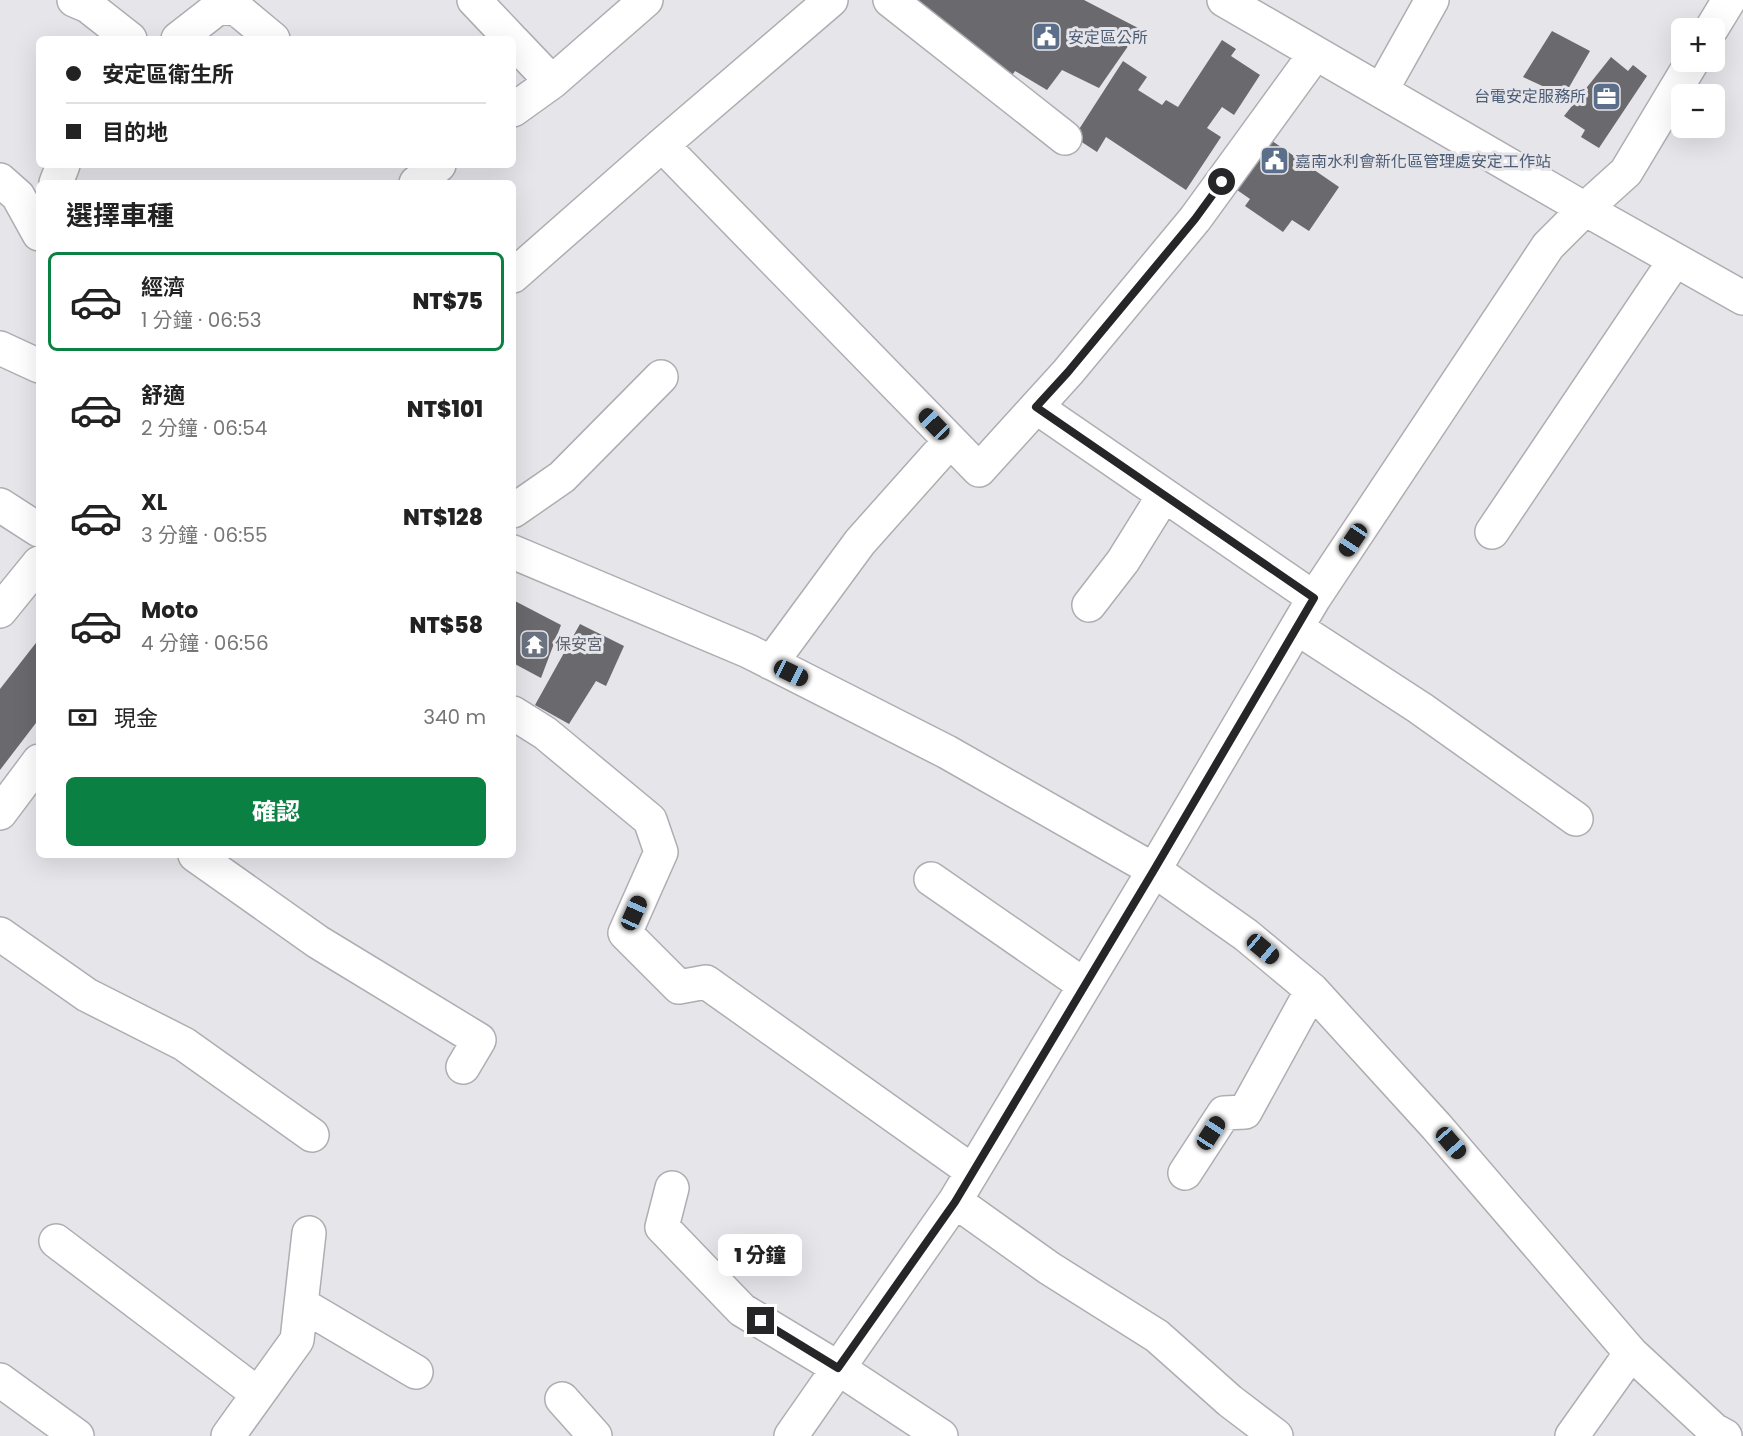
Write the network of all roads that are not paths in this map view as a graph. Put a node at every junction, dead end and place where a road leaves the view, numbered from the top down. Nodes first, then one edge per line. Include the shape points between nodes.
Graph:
1 (474, 0) edge
2 (646, 0) edge
3 (831, 0) edge
4 (890, 0) edge
5 (1224, 0) edge
6 (1432, 0) edge
7 (1729, 0) edge
8 (83, 2) edge
9 (1718, 18) edge
10 (96, 36) edge
11 (126, 36) edge
12 (182, 36) edge
13 (269, 36) edge
14 (508, 36) edge
15 (516, 44) edge
16 (1315, 54) junction
17 (1686, 72) edge
18 (552, 82) junction
19 (1381, 91) junction
20 (516, 108) edge
21 (1065, 138) dead end
22 (662, 145) junction
23 (0, 180) edge
24 (1585, 209) junction
25 (36, 229) edge
26 (1675, 261) junction
27 (516, 273) edge
28 (1743, 298) edge
29 (0, 348) edge
30 (36, 365) edge
31 (661, 377) dead end
32 (1036, 407) junction
33 (950, 441) junction
34 (1164, 495) junction
35 (0, 505) edge
36 (516, 509) edge
37 (36, 528) edge
38 (1492, 532) dead end
39 (516, 553) edge
40 (36, 567) edge
41 (1314, 598) junction
42 (1089, 605) dead end
43 (0, 611) edge
44 (1297, 628) junction
45 (771, 663) junction
46 (516, 714) edge
47 (36, 765) edge
48 (0, 813) edge
49 (1576, 819) dead end
50 (199, 858) edge
51 (1154, 870) junction
52 (931, 879) dead end
53 (0, 934) edge
54 (1084, 985) junction
55 (1312, 990) junction
56 (463, 1067) dead end
57 (312, 1135) dead end
58 (972, 1171) junction
59 (1185, 1173) dead end
60 (672, 1188) dead end
61 (955, 1202) junction
62 (309, 1233) dead end
63 (56, 1241) dead end
64 (301, 1304) junction
65 (1631, 1353) junction
66 (838, 1368) junction
67 (416, 1372) dead end
68 (0, 1380) edge
69 (258, 1394) junction
70 (562, 1399) dead end
71 (77, 1436) edge
72 (228, 1436) edge
73 (595, 1436) edge
74 (791, 1436) edge
75 (941, 1436) edge
76 (1276, 1436) edge
77 (1572, 1436) edge
78 (1725, 1436) edge

1 - 14 street
2 - 18 street
3 - 22 street
4 - 21 street
5 - 16 street
6 - 19 street
7 - 9 street
8 - 10 street
8 - 11 street
12 - 13 street via 219,8 237,9
15 - 18 street
16 - 19 street
16 - 32 street via 1195,219
17 - 24 street via 1626,172
18 - 20 street
19 - 24 street
22 - 27 street
22 - 33 street
23 - 25 street via 18,196
24 - 26 street
24 - 41 street via 1548,246
26 - 28 street
26 - 38 street
29 - 30 street
31 - 36 street via 562,477
32 - 33 street via 979,470
32 - 34 street
33 - 45 street via 860,542
34 - 41 street
34 - 42 street via 1123,561
35 - 37 street
39 - 45 street
40 - 43 street
41 - 44 street
44 - 49 street via 1420,708
44 - 51 street
45 - 51 street via 947,752
46 - 58 street via 545,733 650,820 661,852 625,933 679,987 706,982
47 - 48 street
50 - 56 street via 318,942 479,1040
51 - 54 street
51 - 55 street via 1246,935
52 - 54 street
53 - 57 street via 87,995 184,1044
54 - 58 street
55 - 59 street via 1245,1112 1224,1113
55 - 65 street via 1436,1126
58 - 61 street
60 - 66 street via 662,1227 742,1310
61 - 66 street
61 - 76 street via 1049,1269 1157,1336
62 - 64 street
63 - 69 street
64 - 67 street
64 - 69 street via 297,1340
65 - 77 street
65 - 78 street
66 - 74 street
66 - 75 street
68 - 71 street
69 - 72 street
70 - 73 street

